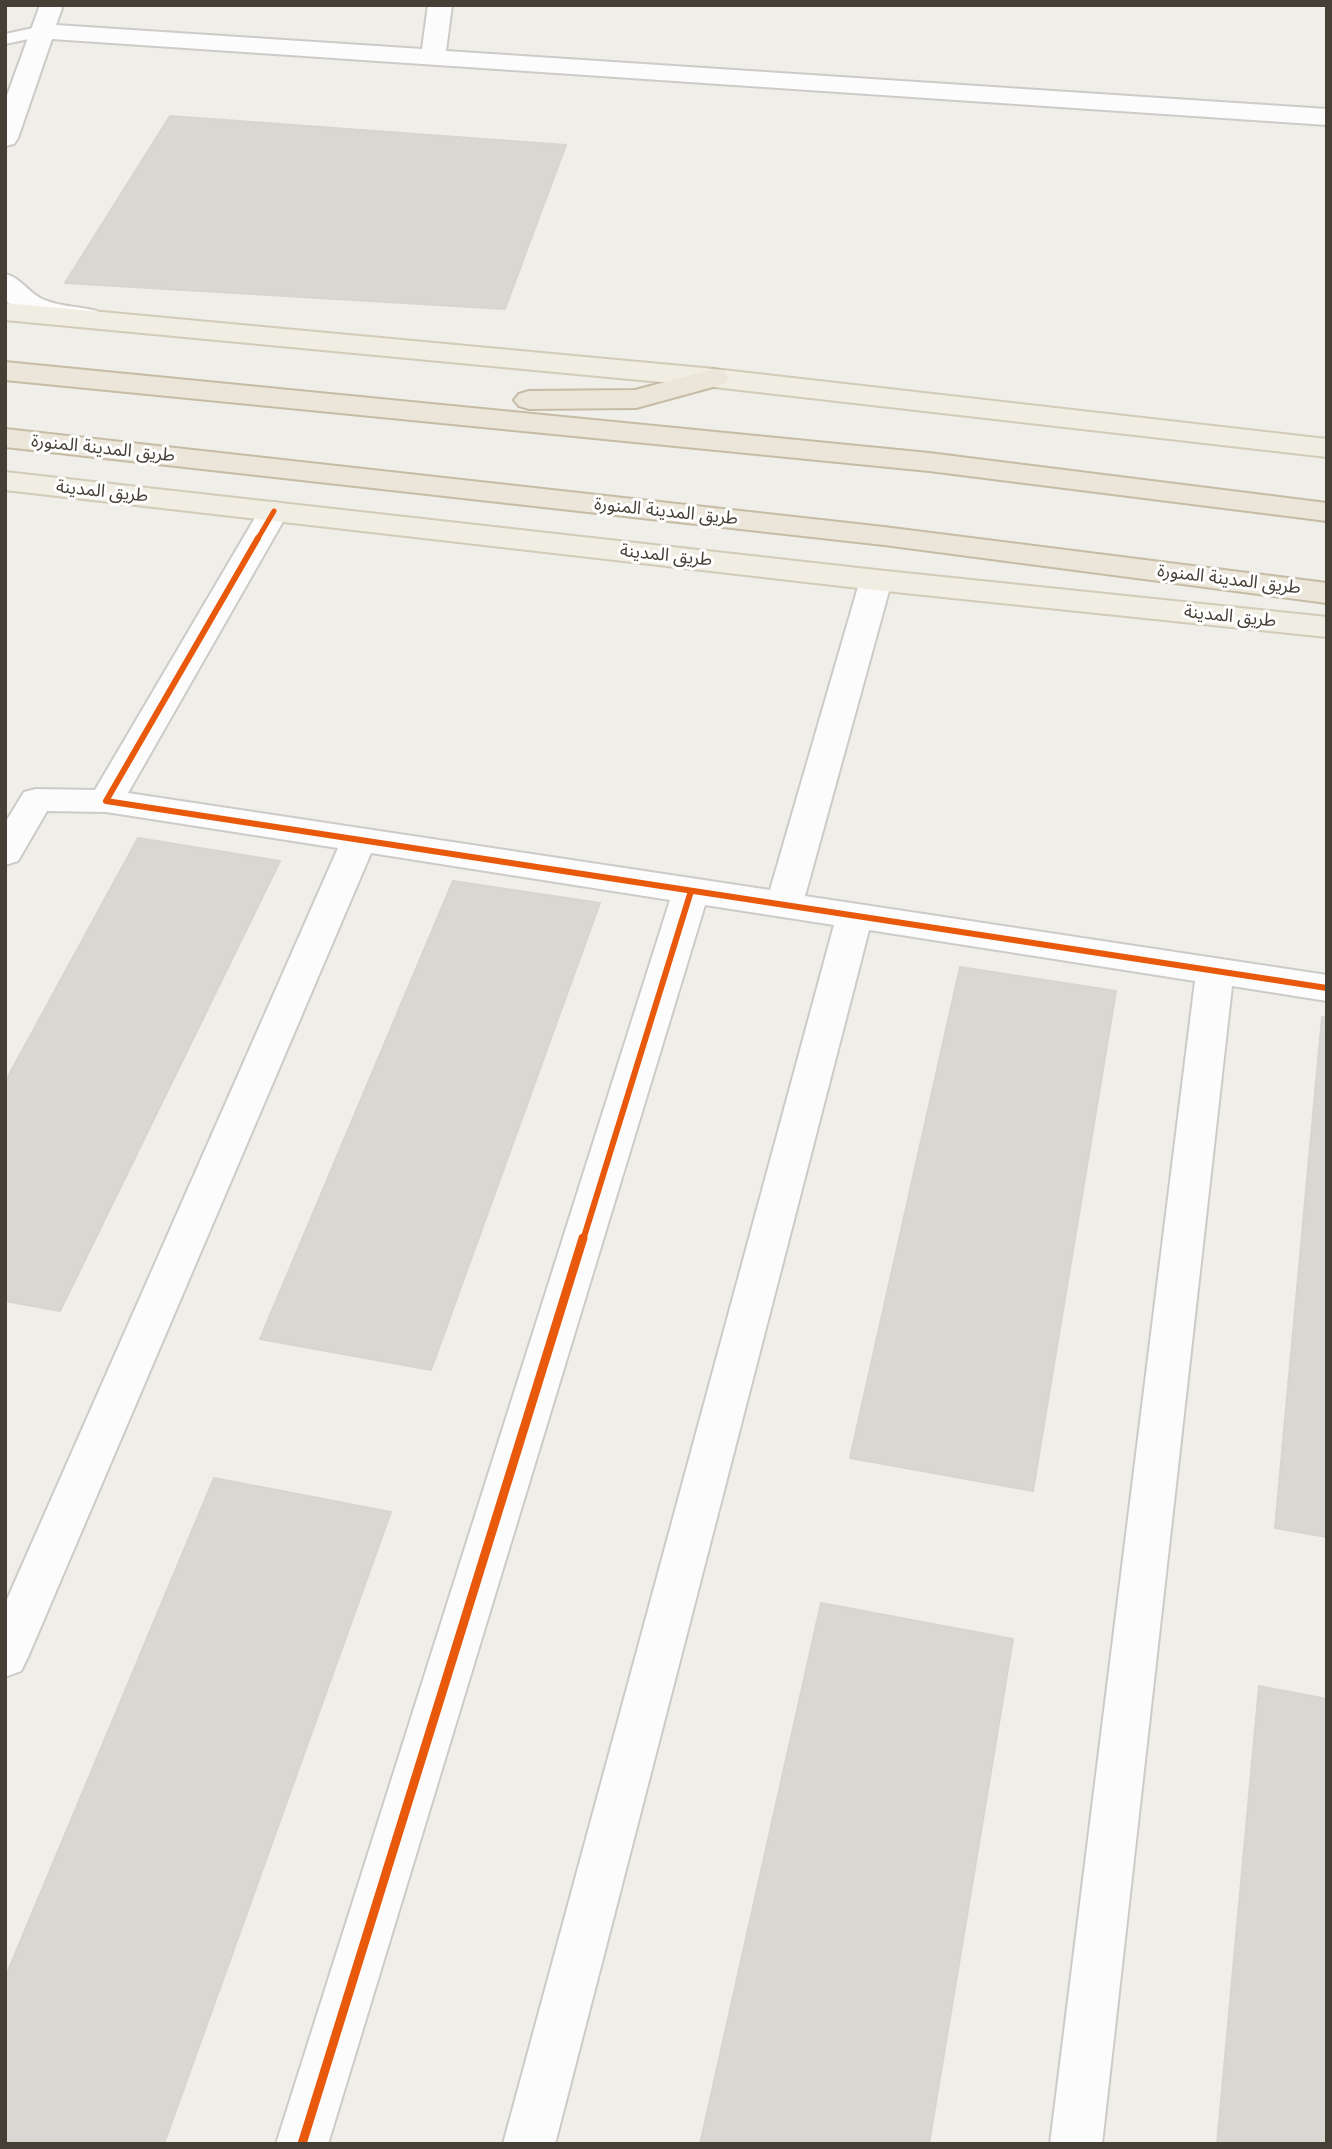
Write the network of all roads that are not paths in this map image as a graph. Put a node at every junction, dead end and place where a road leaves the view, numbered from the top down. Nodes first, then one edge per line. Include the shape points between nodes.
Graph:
1 (51, 5) edge
2 (440, 5) edge
3 (42, 31) junction
4 (5, 39) edge
5 (433, 57) junction
6 (1327, 117) edge
7 (5, 138) edge
8 (5, 282) edge
9 (5, 311) edge
10 (162, 324) junction
11 (5, 371) edge
12 (714, 378) junction
13 (281, 398) junction
14 (5, 438) edge
15 (1327, 448) edge
16 (5, 481) edge
17 (274, 511) junction
18 (1327, 512) edge
19 (876, 580) junction
20 (1327, 593) edge
21 (1327, 627) edge
22 (106, 802) junction
23 (359, 840) junction
24 (5, 853) edge
25 (691, 891) junction
26 (784, 905) junction
27 (855, 916) junction
28 (1215, 971) junction
29 (1327, 988) edge
30 (5, 1657) edge
31 (302, 2144) edge
32 (528, 2144) edge
33 (1076, 2144) edge

1 - 3 street
2 - 5 street
3 - 4 lane
3 - 5 street
3 - 7 street
5 - 6 street
8 - 10 street via 50,313
9 - 10 main road
10 - 12 main road
11 - 13 highway
12 - 13 highway via 636,398 549,402 360,389
12 - 15 main road
13 - 18 highway via 929,462
14 - 20 highway, طريق المدينة المنورة via 884,537
16 - 17 main road, طريق المدينة
17 - 19 main road, طريق المدينة
17 - 22 street
19 - 21 main road, طريق المدينة
19 - 26 street
22 - 23 street
22 - 24 street via 36,800
23 - 25 street
23 - 30 street
25 - 26 street
25 - 31 street
26 - 27 street
27 - 28 street
27 - 32 street
28 - 29 street
28 - 33 street

